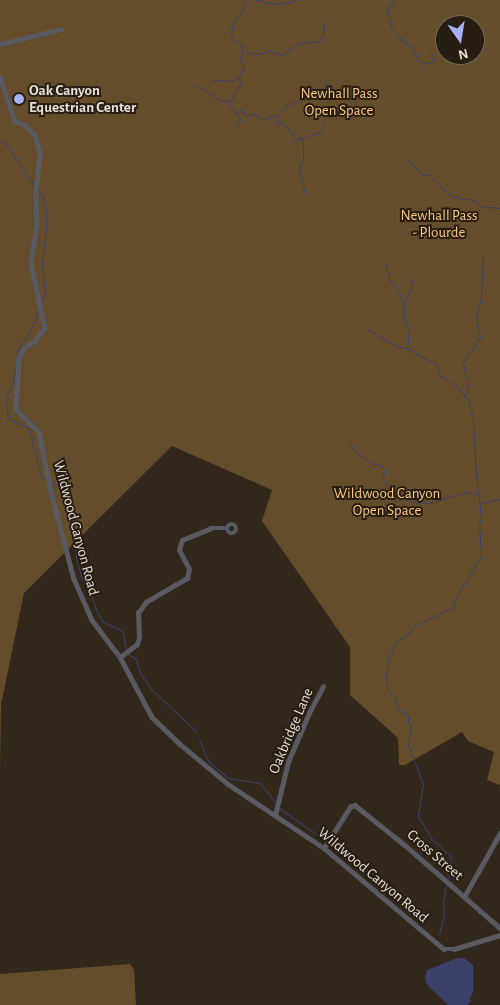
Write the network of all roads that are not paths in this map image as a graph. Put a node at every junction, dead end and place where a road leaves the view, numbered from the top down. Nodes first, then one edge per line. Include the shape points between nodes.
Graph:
1 (61, 29) dead end
2 (0, 44) edge
3 (0, 77) edge
4 (227, 528) dead end
5 (120, 657) junction
6 (323, 687) dead end
7 (274, 815) junction
8 (500, 833) edge
9 (324, 848) junction
10 (464, 897) junction
11 (500, 918) edge
12 (495, 923) junction
13 (500, 928) edge
14 (500, 935) edge

1 - 2 street
3 - 5 street, Wildwood Canyon Road via 15,121 25,125 39,146 37,225 31,264 46,328 19,358 16,409 40,432 52,496 74,579 97,628
4 - 5 street via 211,528 182,540 179,550 189,568 187,578 146,602 138,613 137,644
5 - 7 street, Wildwood Canyon Road via 152,717 228,784
6 - 7 street, Oakbridge Lane via 288,762
7 - 9 street, Wildwood Canyon Road
8 - 10 street
9 - 10 street, Cross Street via 355,805
9 - 14 street, Wildwood Canyon Road via 447,950
10 - 12 street, Cross Street
11 - 12 street
12 - 13 street, Cross Street

